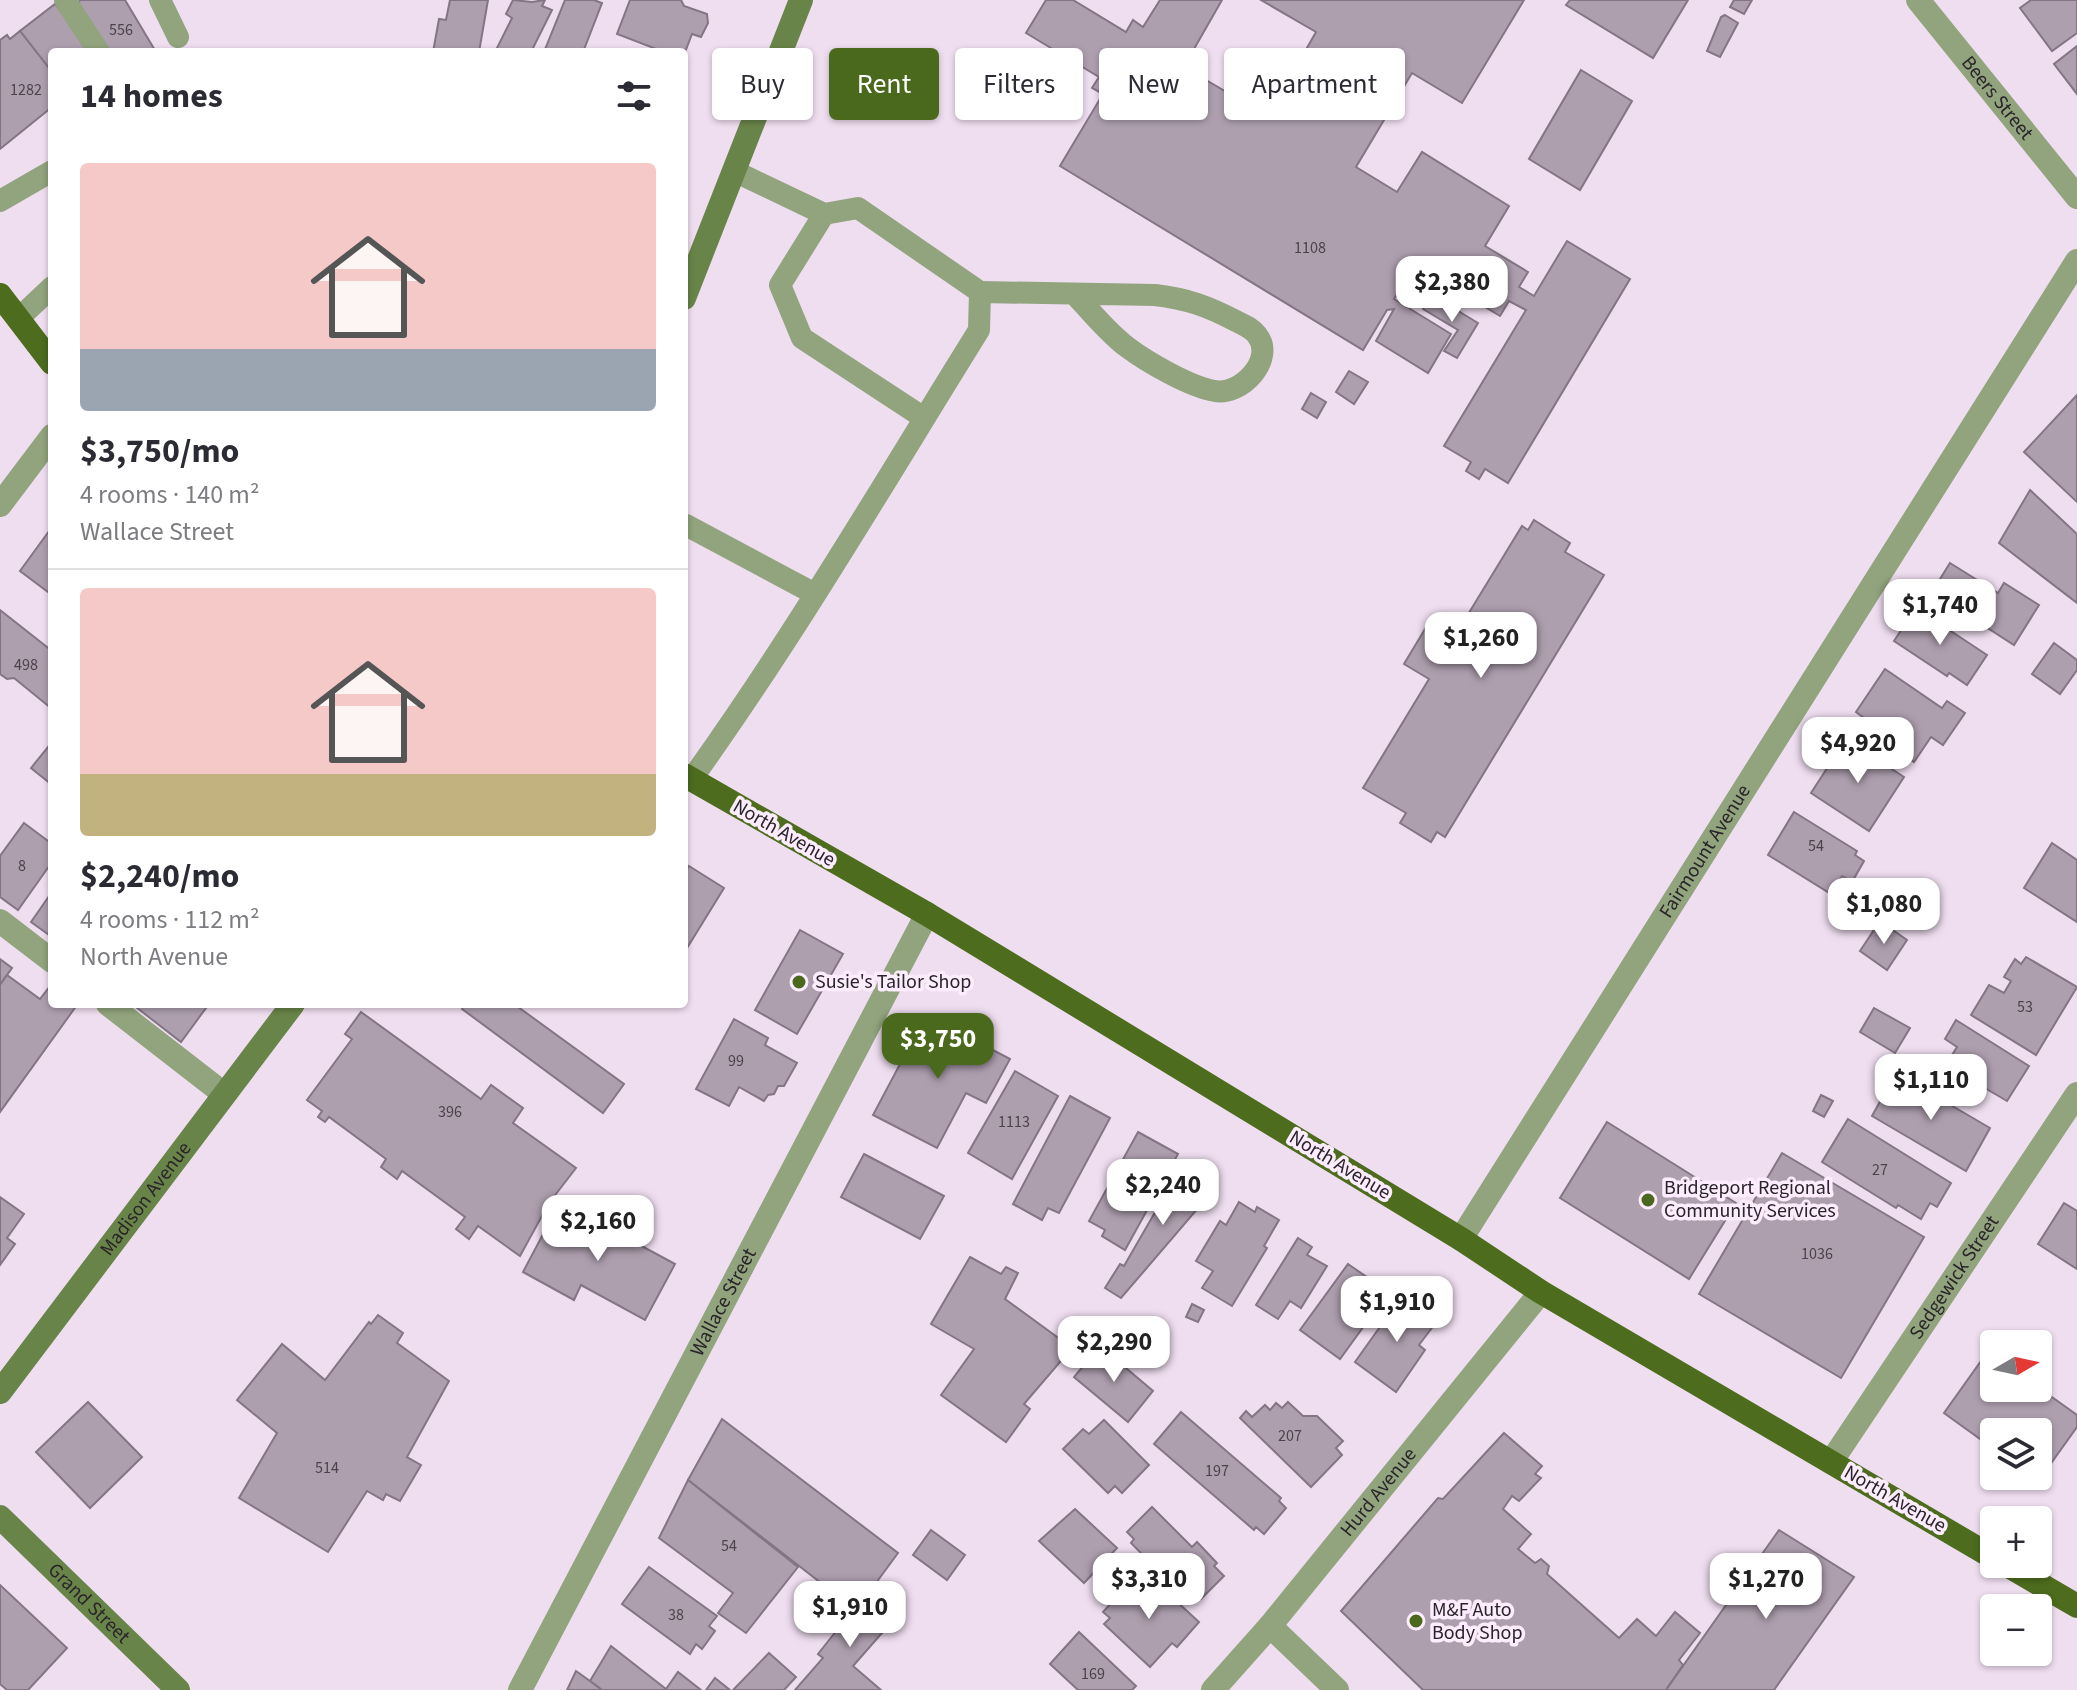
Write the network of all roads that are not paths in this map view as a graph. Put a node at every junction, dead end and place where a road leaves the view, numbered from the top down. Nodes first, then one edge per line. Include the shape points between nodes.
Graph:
1 (65, 0) edge
2 (160, 0) edge
3 (801, 0) edge
4 (1918, 0) edge
5 (178, 37) dead end
6 (96, 48) edge
7 (734, 171) junction
8 (48, 173) edge
9 (2077, 197) edge
10 (0, 201) edge
11 (824, 214) junction
12 (2077, 261) edge
13 (688, 288) edge
14 (48, 291) edge
15 (980, 292) junction
16 (1074, 294) junction
17 (0, 295) edge
18 (18, 319) junction
19 (48, 358) edge
20 (924, 418) junction
21 (48, 441) edge
22 (0, 505) edge
23 (688, 526) edge
24 (815, 594) junction
25 (688, 778) edge
26 (927, 914) junction
27 (0, 921) edge
28 (48, 958) edge
29 (113, 1008) edge
30 (290, 1008) edge
31 (224, 1094) junction
32 (2077, 1094) edge
33 (1461, 1239) junction
34 (1541, 1292) junction
35 (0, 1392) edge
36 (1831, 1462) junction
37 (0, 1517) edge
38 (1980, 1550) edge
39 (2029, 1578) edge
40 (2077, 1606) edge
41 (1270, 1626) junction
42 (178, 1690) edge
43 (520, 1690) edge
44 (1213, 1690) edge
45 (1337, 1690) edge

1 - 6 lane
2 - 5 lane
3 - 7 main road
4 - 9 street, Beers Street
7 - 11 lane
7 - 13 main road
8 - 10 lane
11 - 15 lane via 858,208
11 - 20 lane via 780,285 802,338
12 - 33 street, Fairmount Avenue
14 - 18 lane
15 - 16 lane
15 - 20 lane via 979,330
16 - 16 lane via 1155,295 1203,304 1254,331 1260,339 1260,359 1242,385 1210,391 1126,346
17 - 18 main road
18 - 19 main road
20 - 24 lane
21 - 22 street
23 - 24 lane
24 - 25 lane via 729,728
25 - 26 main road, North Avenue
26 - 33 main road, North Avenue
26 - 43 street, Wallace Street
27 - 28 street
29 - 31 street
30 - 31 main road, Madison Avenue
31 - 35 main road, Madison Avenue
32 - 36 street, Sedgewick Street
33 - 34 main road, North Avenue
34 - 36 main road, North Avenue
34 - 41 street, Hurd Avenue
36 - 38 main road, North Avenue
37 - 42 main road, Grand Street
39 - 40 main road
41 - 44 street, Hurd Avenue
41 - 45 street

